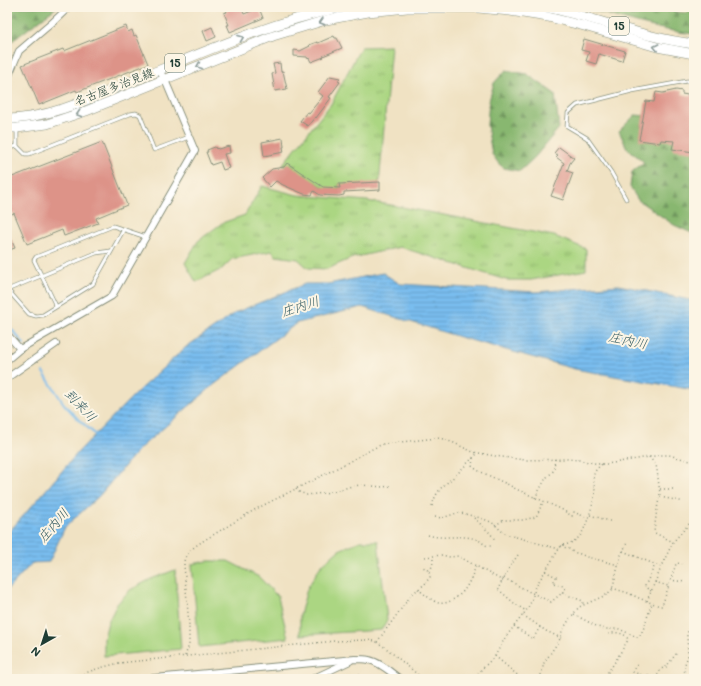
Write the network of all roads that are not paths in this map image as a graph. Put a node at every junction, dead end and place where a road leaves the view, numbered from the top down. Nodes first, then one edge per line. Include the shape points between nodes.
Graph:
1 (69, 7) edge
2 (343, 7) edge
3 (545, 7) edge
4 (694, 44) edge
5 (694, 54) edge
6 (159, 70) junction
7 (7, 80) edge
8 (165, 80) junction
9 (694, 82) edge
10 (7, 119) edge
11 (7, 128) edge
12 (17, 128) junction
13 (189, 137) junction
14 (17, 146) junction
15 (7, 150) edge
16 (626, 199) dead end
17 (124, 229) junction
18 (146, 237) junction
19 (111, 251) junction
20 (41, 275) junction
21 (7, 289) edge
22 (56, 306) junction
23 (7, 334) edge
24 (56, 344) dead end
25 (20, 349) junction
26 (7, 360) edge
27 (7, 378) edge
28 (355, 659) junction
29 (144, 679) edge
30 (312, 679) edge
31 (400, 679) edge

1 - 7 street via 19,51
6 -> 2 main road, 名古屋多治見線 / 15 via 274,25
3 - 4 main road, 15 via 666,40
5 -> 8 main road, 名古屋多治見線 / 15 via 656,47 531,14 478,8 407,8 326,20 273,36
6 - 8 street
6 - 10 main road, 名古屋多治見線 / 15 via 53,112
8 -> 12 main road, 名古屋多治見線 / 15 via 47,124
8 - 13 street
9 - 16 lane via 632,91 577,105 568,114 567,126 587,138 612,172
11 - 12 main road, 名古屋多治見線 / 15
12 - 14 lane
13 - 14 lane via 154,150 140,115 136,113 29,154 25,154
13 - 18 street via 195,151
14 - 15 lane
17 - 18 lane
17 - 19 lane
17 - 20 lane via 113,226 36,258 34,260
18 - 25 street via 112,296
19 - 20 lane via 96,253
19 - 22 lane via 93,284
20 - 21 lane
20 - 22 lane
21 - 22 lane via 29,314 43,315
23 - 25 street
24 - 27 street
25 - 26 street
28 - 29 street
28 - 30 street
28 - 31 street via 375,662

